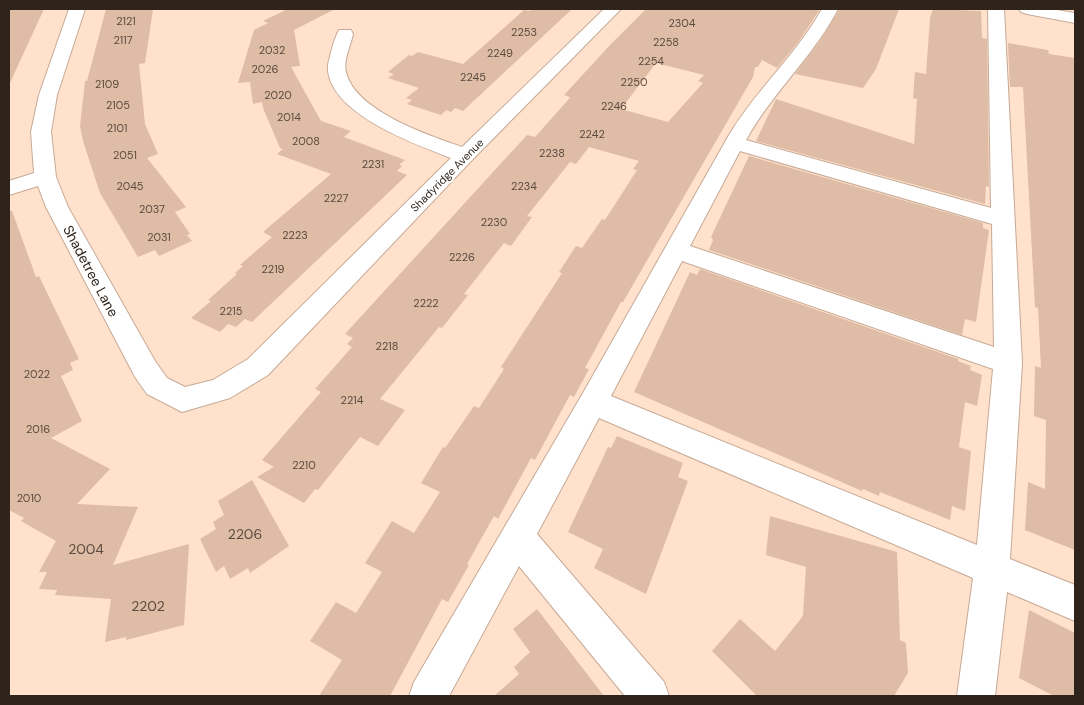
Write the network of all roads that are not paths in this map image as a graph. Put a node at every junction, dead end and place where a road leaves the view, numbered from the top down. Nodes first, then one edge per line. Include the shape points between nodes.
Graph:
1 (77, 9) edge
2 (613, 9) edge
3 (830, 9) edge
4 (996, 9) edge
5 (1026, 9) edge
6 (1075, 18) edge
7 (345, 34) dead end
8 (734, 143) junction
9 (465, 156) junction
10 (44, 168) junction
11 (9, 170) edge
12 (9, 188) edge
13 (1003, 219) junction
14 (676, 250) junction
15 (282, 343) joint
16 (1008, 363) junction
17 (593, 402) junction
18 (518, 537) junction
19 (992, 568) junction
20 (1075, 603) edge
21 (428, 696) edge
22 (650, 696) edge
23 (976, 696) edge

1 - 10 street, Shadetree Lane via 48,95 41,132
2 - 9 street, Shadyridge Avenue
3 - 8 street via 804,51 754,112
4 - 13 street
5 - 6 street
7 - 9 street via 336,71 346,91 367,110 395,128
8 - 13 street
8 - 14 street
9 - 15 street, Shadyridge Avenue
10 - 11 street
10 - 12 street
10 - 15 street, Shadetree Lane via 57,208 144,369 157,386 182,400 220,390 258,366
13 - 16 street
14 - 16 street
14 - 17 street
16 - 19 street
17 - 18 street
17 - 19 street
18 - 21 street
18 - 22 street
19 - 20 street
19 - 23 street

